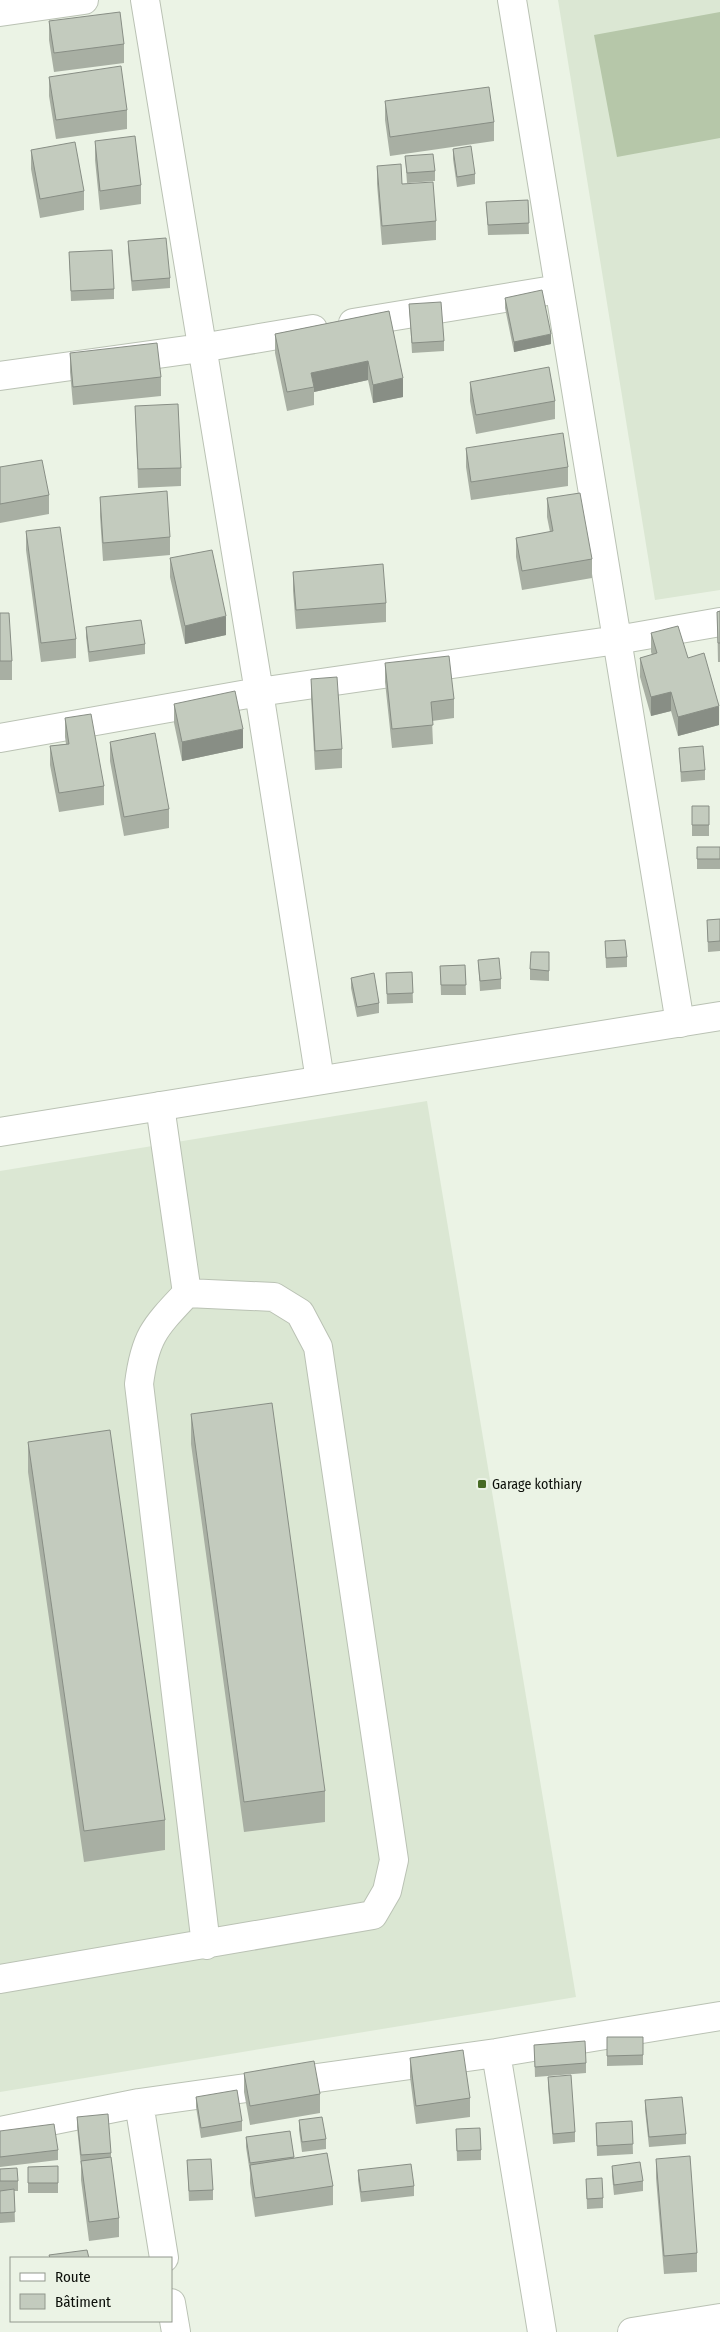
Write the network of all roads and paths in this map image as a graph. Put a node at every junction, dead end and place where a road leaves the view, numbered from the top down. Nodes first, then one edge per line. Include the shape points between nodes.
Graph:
1 (84, 0) edge
2 (145, 0) edge
3 (512, 0) edge
4 (0, 12) edge
5 (560, 289) junction
6 (201, 348) junction
7 (0, 376) edge
8 (720, 622) edge
9 (617, 640) junction
10 (259, 692) junction
11 (0, 738) edge
12 (720, 1016) edge
13 (680, 1023) junction
14 (320, 1080) junction
15 (160, 1106) junction
16 (0, 1132) edge
17 (187, 1293) junction
18 (206, 1945) junction
19 (0, 1979) edge
20 (720, 2016) edge
21 (496, 2053) junction
22 (139, 2103) junction
23 (0, 2131) edge
24 (164, 2257) edge
25 (172, 2309) edge
26 (720, 2318) edge
27 (176, 2332) edge
28 (542, 2332) edge
29 (632, 2332) edge

1 - 4 street
2 - 6 street
3 - 5 street
5 - 6 street
5 - 9 street
6 - 7 street
6 - 10 street
8 - 9 street
9 - 10 street
9 - 13 street
10 - 11 street
10 - 14 street
12 - 13 street
13 - 14 street
14 - 15 street
15 - 16 street
15 - 17 street
17 - 18 street via 157,1325 143,1354 139,1384
17 - 18 street via 274,1297 300,1313 318,1347 394,1860 386,1892 373,1915
18 - 19 street
20 - 21 street
21 - 22 street
21 - 28 street
22 - 23 street
22 - 24 street
25 - 27 street
26 - 29 street

